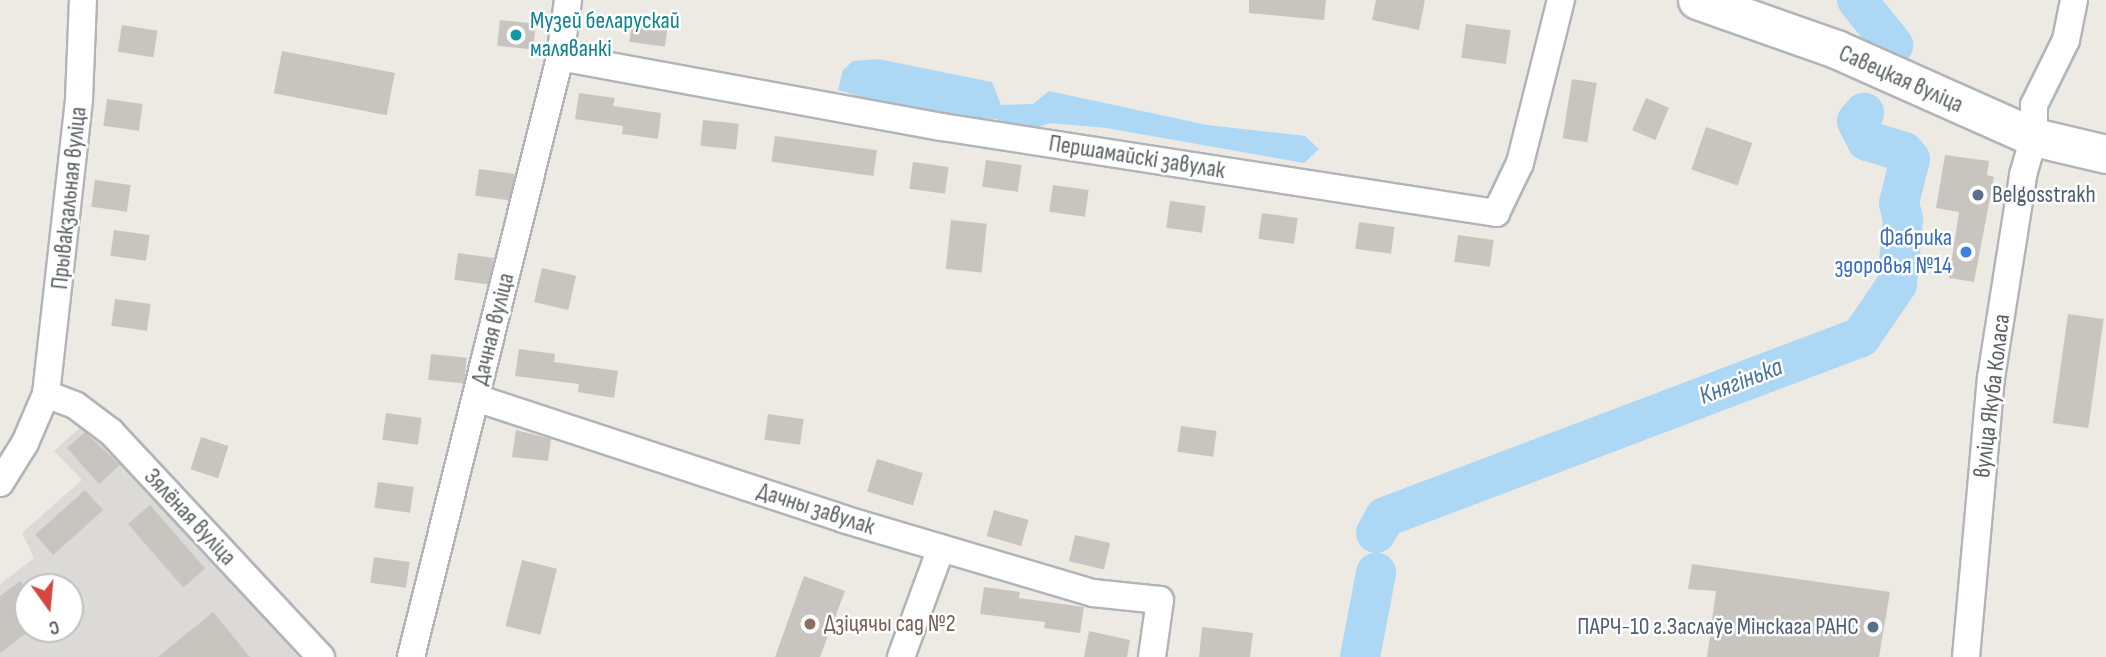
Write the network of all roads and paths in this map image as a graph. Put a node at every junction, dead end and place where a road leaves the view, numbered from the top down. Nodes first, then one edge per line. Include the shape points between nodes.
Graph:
1 (83, 0) edge
2 (568, 0) edge
3 (1561, 0) edge
4 (1697, 0) edge
5 (2074, 0) edge
6 (560, 57) junction
7 (2034, 137) junction
8 (2106, 154) edge
9 (46, 394) junction
10 (476, 398) junction
11 (0, 483) edge
12 (941, 548) junction
13 (321, 657) edge
14 (411, 657) edge
15 (901, 657) edge
16 (1152, 657) edge
17 (1966, 657) edge

1 - 9 street, Прывакзальная вуліца via 79,99
2 - 6 street, Дачная вуліца
3 - 6 street, Першамайскі завулак via 1520,163 1496,213 942,127
4 - 7 main road, Савецкая вуліца via 1836,49
5 - 7 street, вуліца Якуба Коласа via 2066,40 2034,105
6 - 10 street, Дачная вуліца
7 - 8 main road, Савецкая вуліца
7 - 17 street, вуліца Якуба Коласа via 2023,176 1991,379
9 - 11 street, Прывакзальная вуліца via 25,443
9 - 13 street, Зялёная вуліца via 75,405 111,432
10 - 12 street, Дачны завулак
10 - 14 street, Дачная вуліца
12 - 15 street
12 - 16 street, Дачны завулак via 1093,593 1160,600

